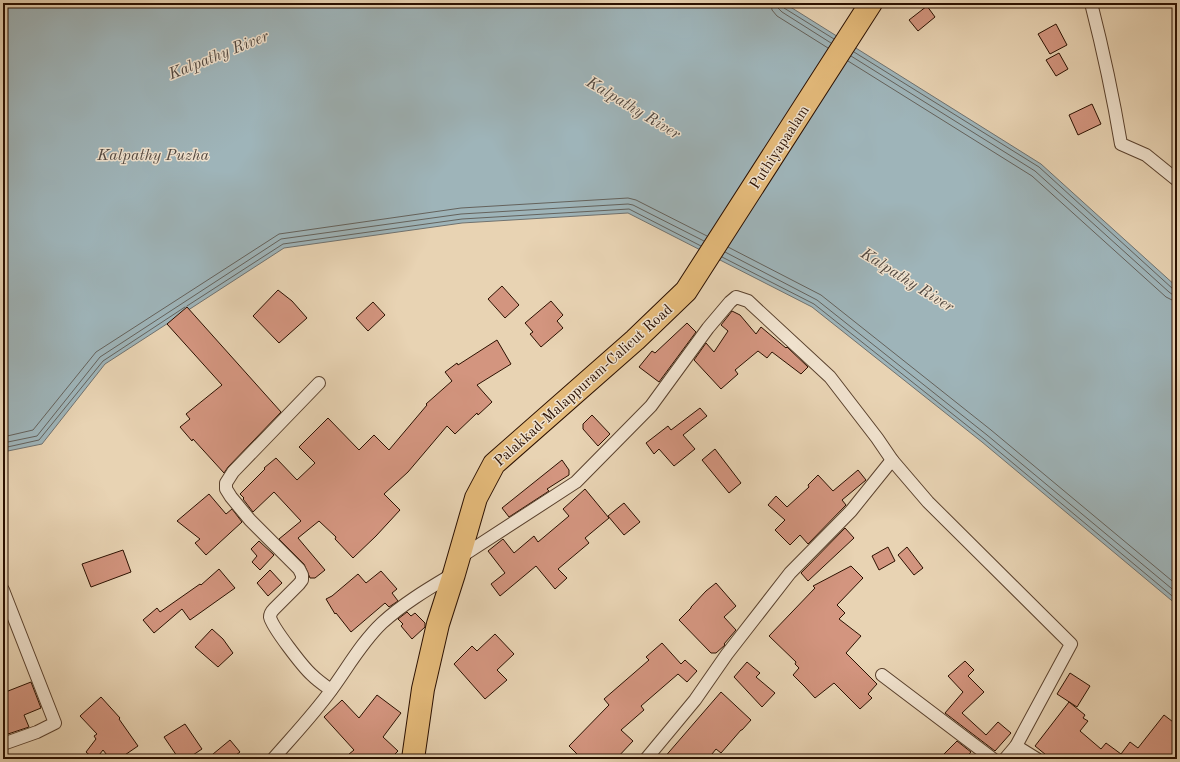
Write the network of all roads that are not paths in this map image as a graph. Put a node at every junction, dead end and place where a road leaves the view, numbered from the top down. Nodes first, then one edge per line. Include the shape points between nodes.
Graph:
1 (872, 3) edge
2 (1090, 3) edge
3 (1177, 180) edge
4 (686, 291) joint
5 (319, 383) dead end
6 (892, 460) junction
7 (456, 566) junction
8 (3, 590) edge
9 (882, 675) dead end
10 (331, 690) junction
11 (3, 744) edge
12 (1016, 746) junction
13 (273, 759) edge
14 (413, 759) edge
15 (646, 759) edge
16 (992, 759) edge
17 (1005, 759) edge
18 (1037, 759) edge

1 - 4 highway, Puthiyapaalam
2 - 3 street via 1104,53 1121,144 1146,156
4 - 7 highway, Palakkad-Malappuram-Calicut Road via 635,340 494,464 476,498
5 - 10 street via 233,472 226,483 226,489 250,520 299,569 302,580 274,609 270,617 283,640 310,674
6 - 7 street via 830,377 748,302 736,297 708,328 651,406 576,482
6 - 12 street via 928,502 1071,644
6 - 15 street via 851,510 790,572 695,700
7 - 10 street via 381,624 355,655
7 - 14 highway, Palakkad-Malappuram-Calicut Road via 428,663
8 - 11 street via 54,723
9 - 16 street
10 - 13 street
12 - 17 street
12 - 18 street

